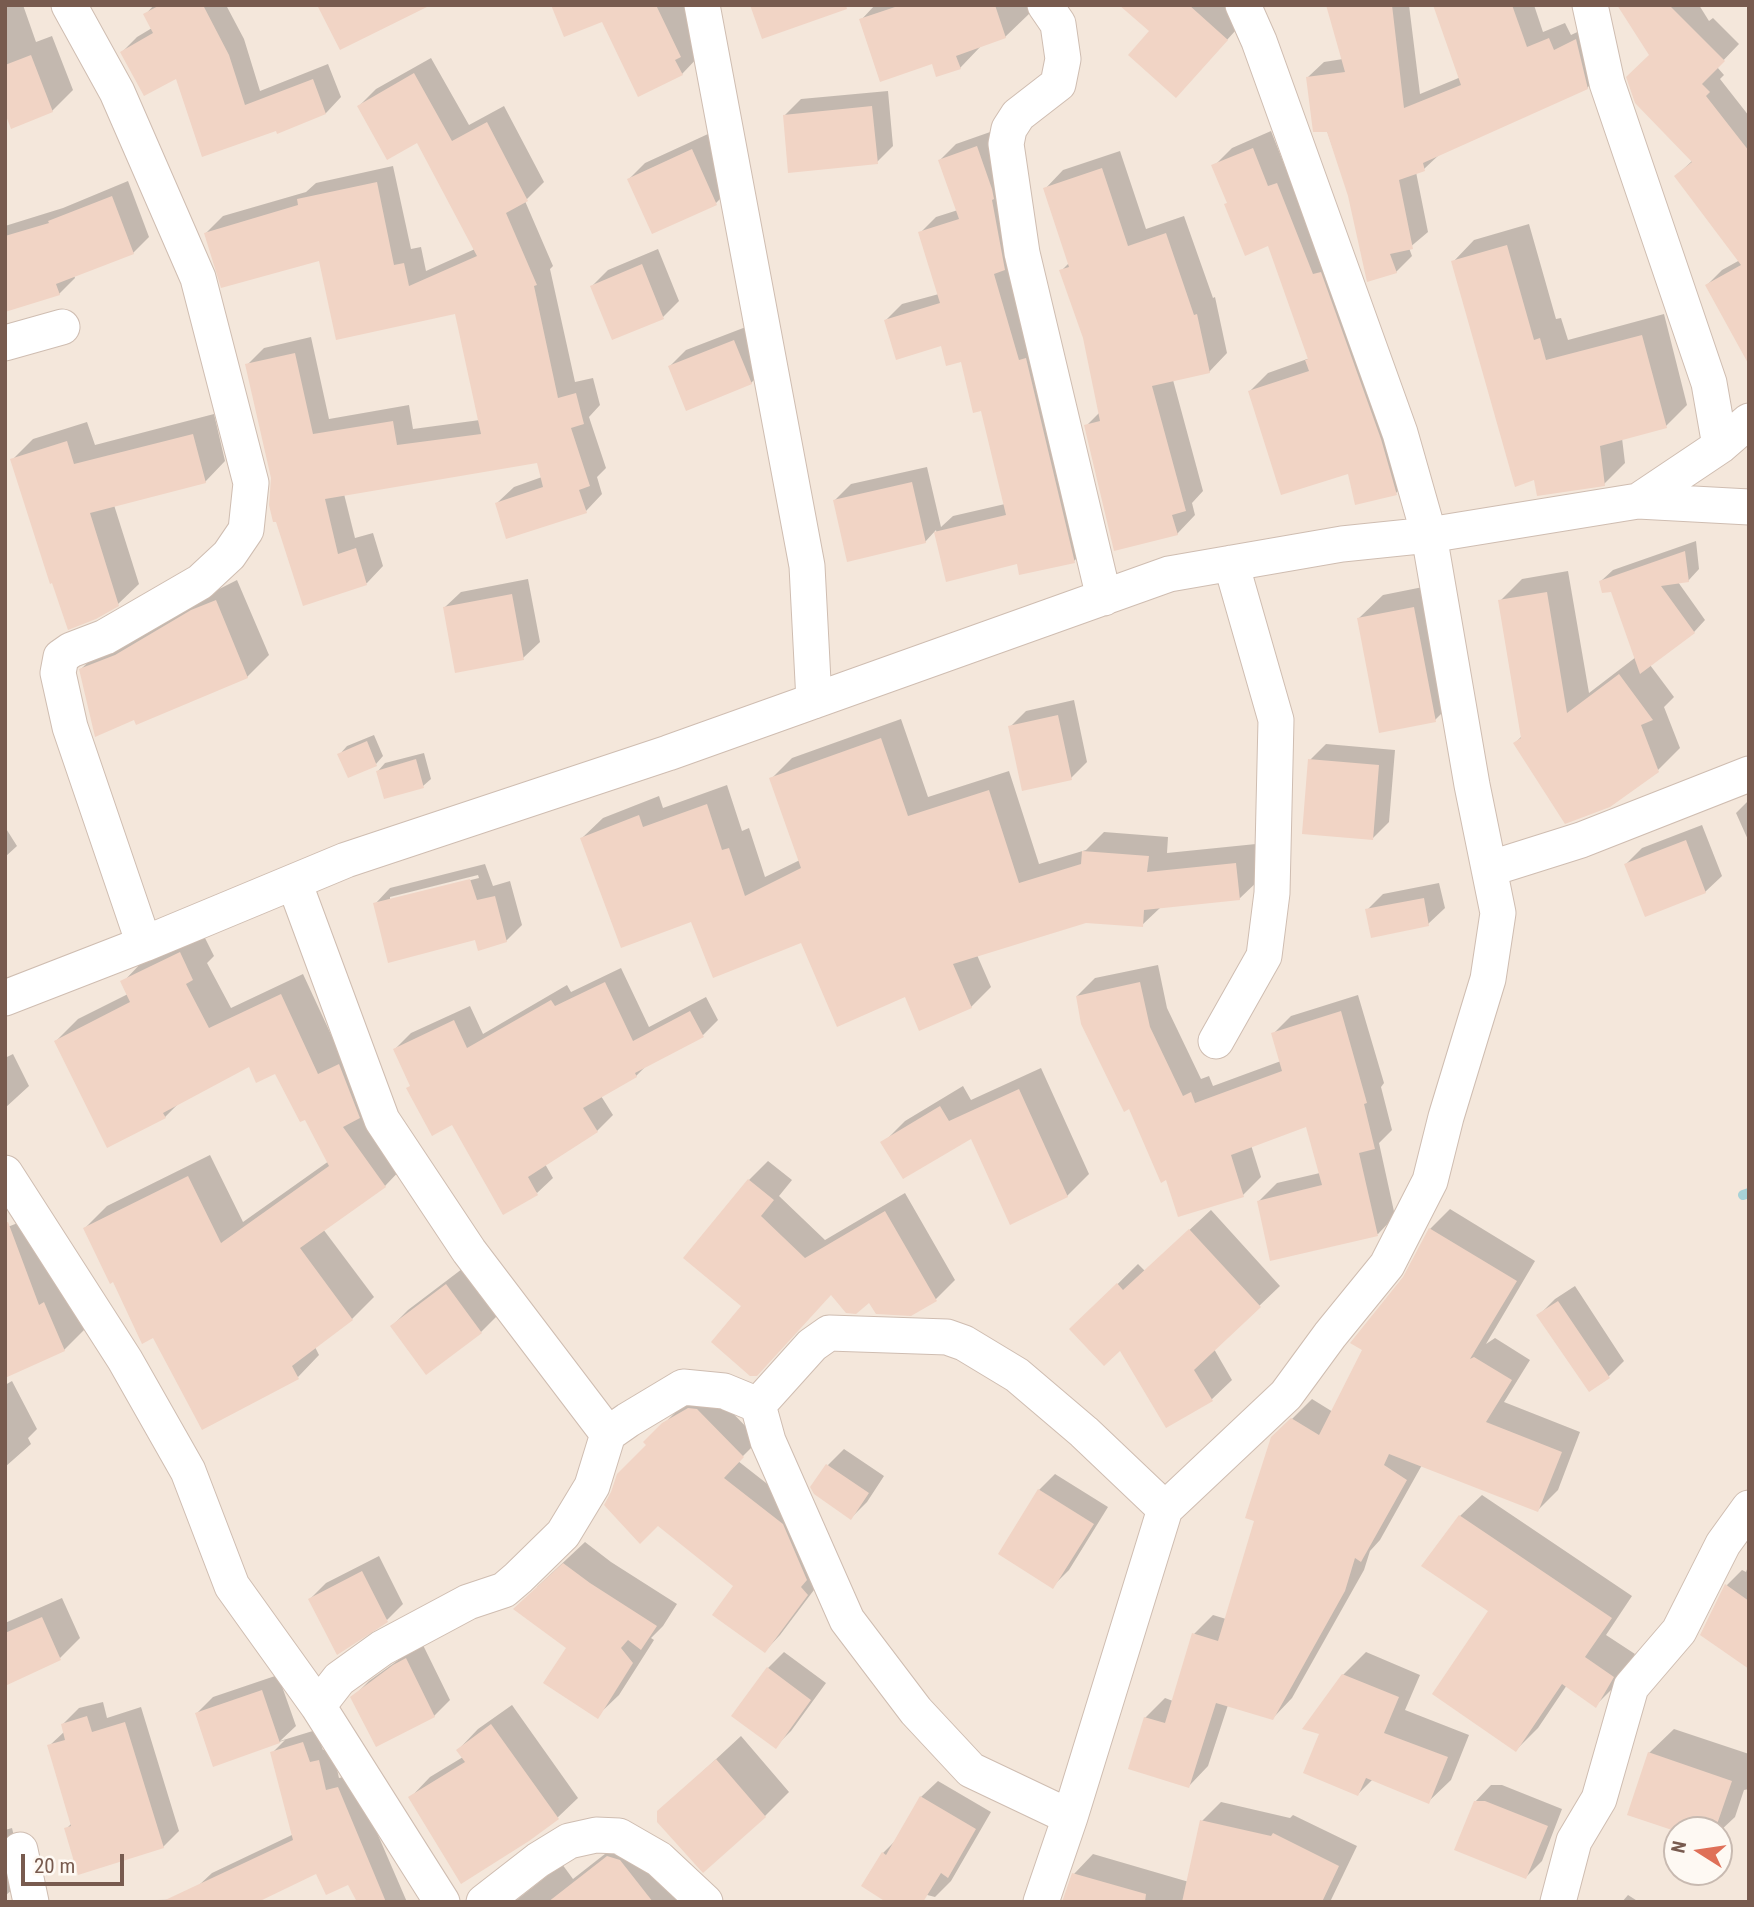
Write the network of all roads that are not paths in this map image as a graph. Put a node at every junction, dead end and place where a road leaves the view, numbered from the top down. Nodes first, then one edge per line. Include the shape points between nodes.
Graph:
1 (68, 5) edge
2 (702, 5) edge
3 (1045, 5) edge
4 (1243, 5) edge
5 (1590, 5) edge
6 (62, 327) dead end
7 (5, 343) edge
8 (1749, 421) edge
9 (1720, 446) junction
10 (1638, 501) junction
11 (1749, 507) edge
12 (1429, 535) junction
13 (1231, 563) junction
14 (1104, 598) junction
15 (814, 701) junction
16 (1749, 774) edge
17 (1489, 869) junction
18 (294, 882) junction
19 (144, 944) junction
20 (5, 998) edge
21 (1216, 1041) dead end
22 (5, 1173) edge
23 (758, 1405) junction
24 (608, 1434) junction
25 (1749, 1508) edge
26 (1165, 1509) junction
27 (318, 1706) junction
28 (1070, 1817) junction
29 (20, 1850) dead end
30 (31, 1902) edge
31 (442, 1902) edge
32 (484, 1902) edge
33 (705, 1902) edge
34 (1041, 1902) edge
35 (1558, 1902) edge

1 - 19 street via 117,92 198,278 251,482 246,530 229,555 200,582 61,657 58,673 70,727
2 - 15 street via 807,566
3 - 14 street via 1058,24 1063,59 1058,85 1018,115 1006,144 1022,253
4 - 12 street via 1400,433
5 - 9 street via 1607,83 1709,383
6 - 7 street
8 - 9 street
9 - 10 street
10 - 11 street
10 - 12 street
12 - 13 street
12 - 17 street
13 - 14 street via 1169,574
13 - 21 street via 1276,720 1272,893 1264,956
14 - 15 street
15 - 18 street via 346,860
16 - 17 street via 1581,840
17 - 26 street via 1498,914 1489,979 1430,1181 1387,1265 1286,1395
18 - 19 street
18 - 24 street via 382,1120 468,1251
19 - 20 street
22 - 27 street via 125,1360 188,1471 232,1586
23 - 24 street via 724,1391 683,1387
23 - 26 street via 811,1345 829,1333 947,1337 1017,1375
23 - 28 street via 768,1441 846,1620 916,1711 971,1770
24 - 27 street via 592,1486 569,1525 518,1578 504,1590 468,1602 382,1648 339,1679
25 - 35 street via 1723,1544 1679,1631 1631,1687 1599,1799 1574,1841
26 - 28 street
27 - 31 street
28 - 34 street
29 - 30 street
32 - 33 street via 569,1841 596,1835 619,1836 659,1859

